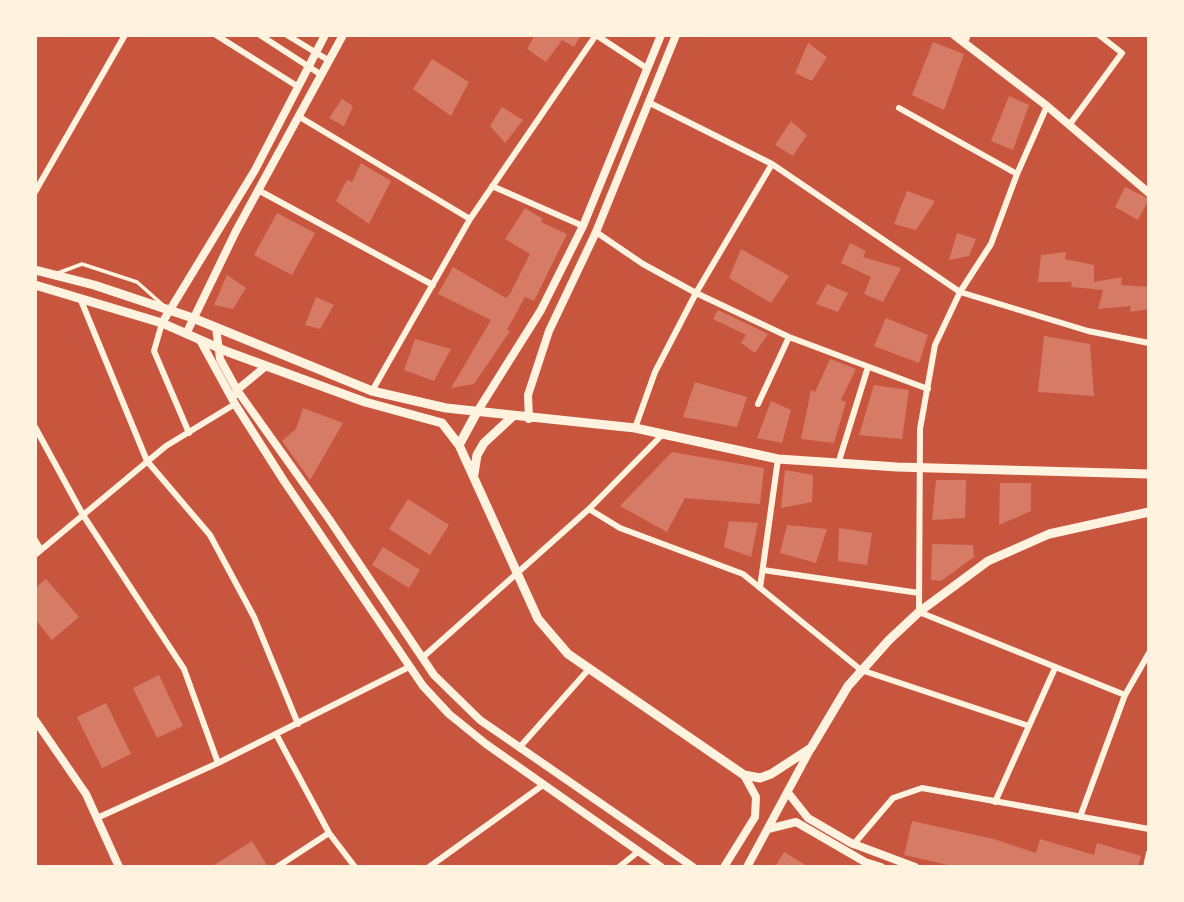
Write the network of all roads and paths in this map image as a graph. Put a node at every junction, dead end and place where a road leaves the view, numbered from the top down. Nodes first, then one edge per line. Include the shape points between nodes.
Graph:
1 (125, 35) edge
2 (216, 35) edge
3 (260, 35) edge
4 (287, 35) edge
5 (325, 35) edge
6 (343, 35) edge
7 (596, 35) edge
8 (661, 35) edge
9 (676, 35) edge
10 (954, 35) edge
11 (1099, 35) edge
12 (966, 38) edge
13 (315, 53) junction
14 (328, 60) junction
15 (307, 66) junction
16 (648, 69) junction
17 (320, 74) junction
18 (661, 74) junction
19 (297, 86) junction
20 (648, 102) junction
21 (1047, 106) junction
22 (899, 108) dead end
23 (298, 116) junction
24 (1070, 124) junction
25 (772, 164) junction
26 (1017, 174) junction
27 (492, 187) junction
28 (258, 190) junction
29 (35, 192) edge
30 (1149, 193) edge
31 (470, 219) junction
32 (583, 226) junction
33 (596, 232) junction
34 (35, 270) edge
35 (54, 275) junction
36 (35, 285) edge
37 (433, 285) junction
38 (960, 292) junction
39 (696, 293) junction
40 (80, 296) junction
41 (169, 311) junction
42 (193, 318) junction
43 (162, 323) junction
44 (216, 327) junction
45 (187, 332) junction
46 (789, 337) junction
47 (200, 340) junction
48 (1149, 343) edge
49 (217, 347) junction
50 (266, 366) junction
51 (868, 367) junction
52 (928, 389) junction
53 (237, 390) junction
54 (372, 391) junction
55 (235, 404) junction
56 (758, 404) dead end
57 (477, 412) junction
58 (512, 417) junction
59 (529, 419) junction
60 (35, 427) edge
61 (635, 428) junction
62 (189, 433) junction
63 (662, 435) junction
64 (459, 444) junction
65 (778, 459) junction
66 (147, 461) junction
67 (838, 464) junction
68 (922, 468) junction
69 (1149, 474) edge
70 (474, 477) junction
71 (590, 509) junction
72 (1149, 512) edge
73 (83, 515) junction
74 (35, 540) edge
75 (38, 553) edge
76 (762, 570) junction
77 (517, 576) junction
78 (760, 588) junction
79 (919, 593) junction
80 (919, 612) junction
81 (1149, 653) edge
82 (422, 659) junction
83 (409, 667) junction
84 (589, 668) junction
85 (1055, 668) junction
86 (861, 670) junction
87 (1125, 695) junction
88 (35, 720) edge
89 (298, 724) junction
90 (1029, 726) junction
91 (276, 734) junction
92 (519, 748) junction
93 (811, 748) junction
94 (218, 762) junction
95 (744, 775) junction
96 (542, 785) junction
97 (789, 793) junction
98 (995, 802) junction
99 (1080, 817) junction
100 (97, 818) junction
101 (768, 829) junction
102 (1149, 829) edge
103 (329, 832) junction
104 (851, 848) junction
105 (639, 852) junction
106 (1149, 853) edge
107 (119, 867) edge
108 (277, 867) edge
109 (355, 867) edge
110 (429, 867) edge
111 (619, 867) edge
112 (662, 867) edge
113 (693, 867) edge
114 (724, 867) edge
115 (747, 867) edge
116 (881, 867) edge
117 (915, 867) edge
118 (1146, 867) edge

1 - 29 street
2 - 19 street
3 - 15 street
4 - 13 street
5 - 13 street
6 - 14 street
7 - 16 street
7 - 27 street
8 - 16 street
9 - 18 street
10 - 12 street
11 - 24 street via 1122,53
12 - 21 street
13 - 14 street
13 - 15 street
14 - 17 street
15 - 17 street
15 - 19 street
16 - 18 street
16 - 32 street
17 - 23 street
18 - 20 street
19 - 41 street via 254,170
20 - 25 street
20 - 33 street
21 - 24 street
21 - 26 street
22 - 26 street
23 - 28 street
23 - 31 street
24 - 30 street
25 - 38 street
25 - 39 street
26 - 38 street via 991,244
27 - 31 street
27 - 32 street
28 - 37 street
28 - 42 street
31 - 37 street
32 - 33 street
32 - 57 street via 534,322
33 - 39 street
33 - 59 street via 535,367 528,395
34 - 35 main road
35 - 41 main road
35 - 41 lane via 82,264 137,282
36 - 40 main road
37 - 54 street
38 - 48 street via 1088,331
38 - 52 street via 935,345
39 - 46 street
39 - 61 street via 654,372
40 - 43 main road
40 - 66 street
41 - 42 main road
41 - 43 street
42 - 44 main road
42 - 45 street
43 - 45 main road
43 - 62 street via 154,351
44 - 49 street
44 - 54 main road
45 - 47 main road
46 - 51 street
46 - 56 street
47 - 49 main road
47 - 55 street
49 - 50 main road
49 - 53 street
50 - 53 street
50 - 64 main road via 365,402 435,420
51 - 52 street
51 - 67 street
52 - 68 street via 920,429
53 - 55 street
53 - 82 street
54 - 57 main road
55 - 62 street
55 - 83 street
57 - 58 main road
57 - 64 main road
58 - 59 main road
58 - 70 main road via 484,443
59 - 61 main road
60 - 73 street
61 - 63 main road
62 - 66 street
63 - 65 main road
63 - 71 street
64 - 70 main road
65 - 67 main road
65 - 76 street
66 - 73 street
66 - 89 street via 210,535 254,617
67 - 68 main road
68 - 69 main road
68 - 79 street
70 - 77 main road
71 - 77 street
71 - 78 street via 620,528 743,574
72 - 80 main road via 1073,527 1016,547 988,561
73 - 75 street
73 - 94 street via 184,669
74 - 75 street
76 - 78 street
76 - 79 street
77 - 82 street
77 - 84 main road via 538,619 568,654
78 - 86 street
79 - 80 street
80 - 85 street
80 - 86 main road
81 - 87 street
82 - 83 street
82 - 92 street via 480,720
83 - 89 street
83 - 96 street via 449,714
84 - 92 street
84 - 95 main road
85 - 87 street
85 - 90 street
86 - 90 street
86 - 93 main road
87 - 99 street
88 - 100 street via 86,794
89 - 91 street
90 - 98 street
91 - 94 street
91 - 103 street
92 - 113 street
93 - 95 main road via 771,774 760,778
93 - 97 street
94 - 100 street
95 - 114 street via 756,797 755,817
96 - 105 street
96 - 110 street
97 - 101 street
97 - 104 street via 808,818
98 - 99 street
98 - 104 street via 922,788 893,798
99 - 102 street
100 - 107 street
101 - 104 street via 796,822
101 - 115 street
103 - 108 street
103 - 109 street
104 - 116 street
104 - 117 street
105 - 111 street
105 - 112 street
106 - 118 street

